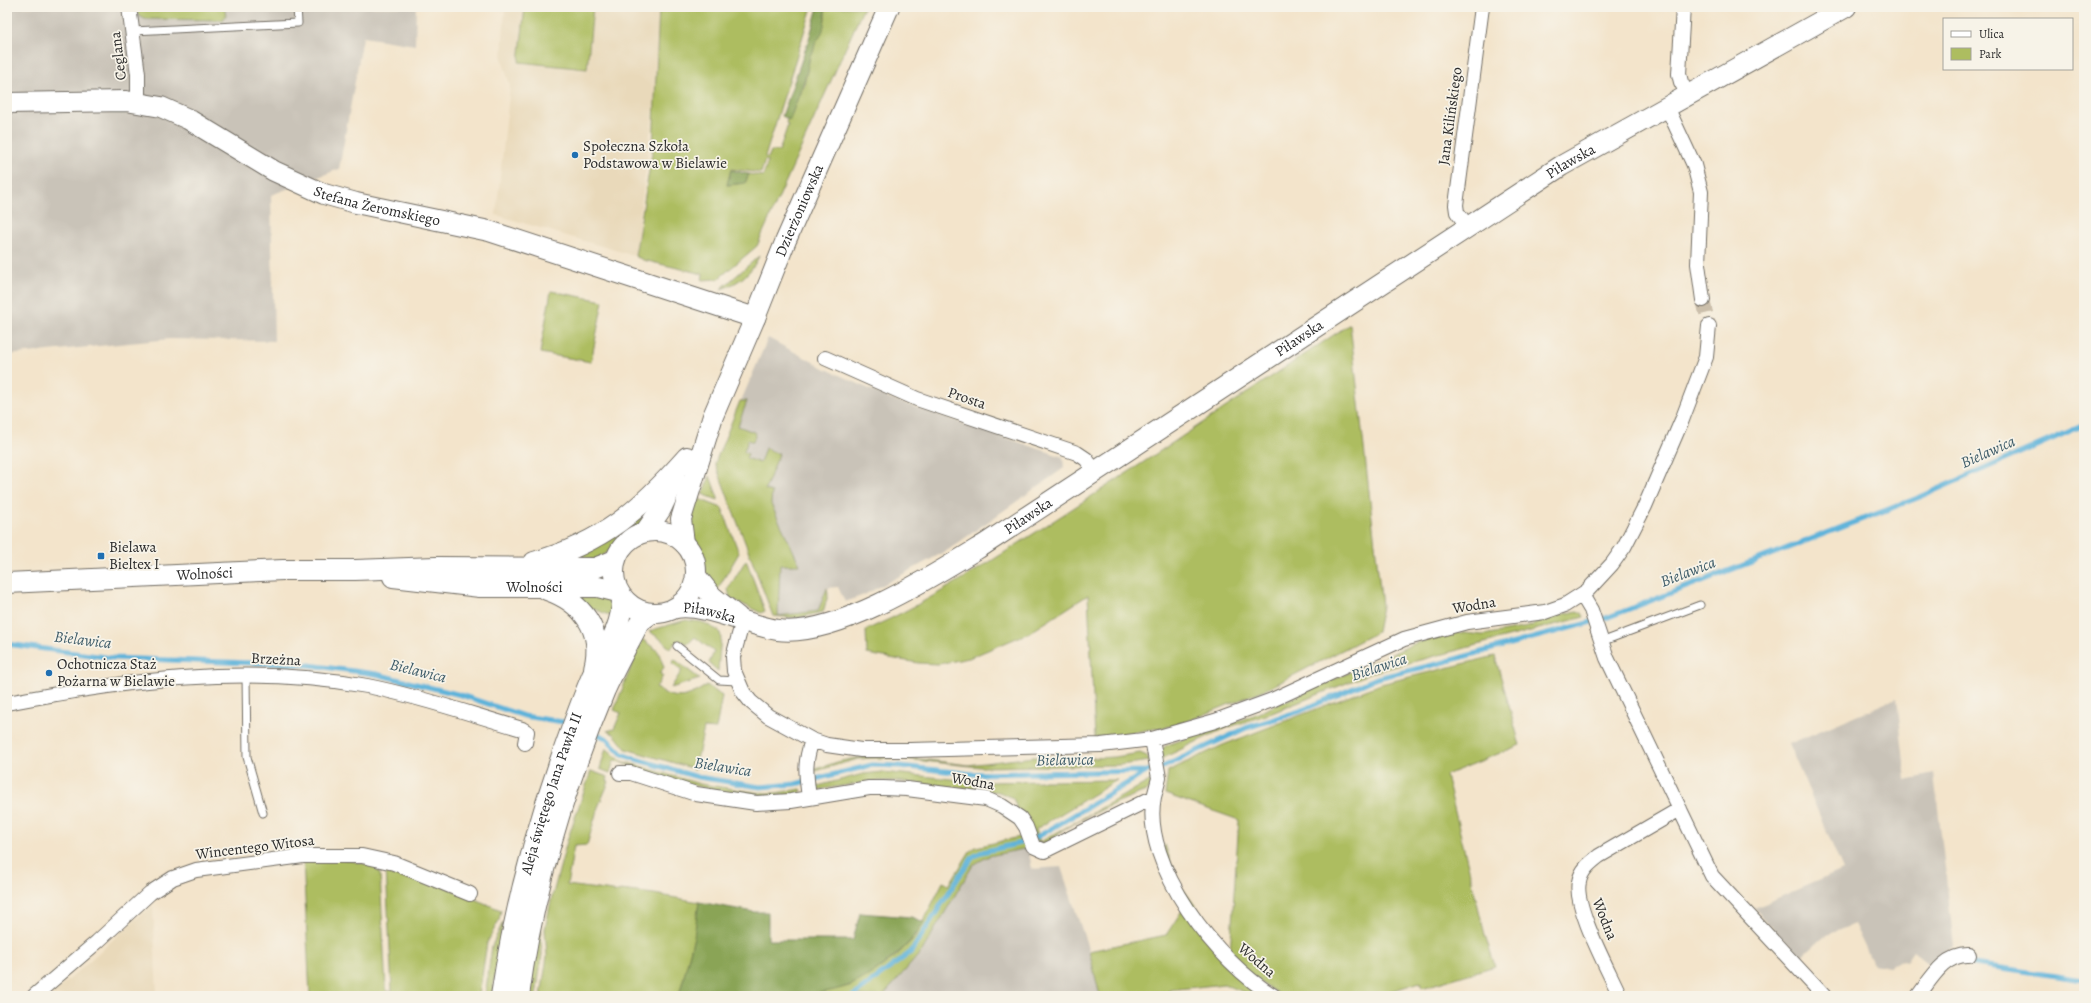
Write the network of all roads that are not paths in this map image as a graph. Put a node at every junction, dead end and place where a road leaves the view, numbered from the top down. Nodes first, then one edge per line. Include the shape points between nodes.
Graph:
1 (129, 7) edge
2 (297, 7) edge
3 (888, 7) edge
4 (1482, 7) edge
5 (1683, 7) edge
6 (1846, 7) edge
7 (133, 31) junction
8 (1688, 95) junction
9 (138, 102) junction
10 (7, 103) edge
11 (1667, 107) junction
12 (1468, 227) junction
13 (1703, 300) tunnel mouth
14 (755, 318) junction
15 (1709, 326) tunnel mouth
16 (825, 358) dead end
17 (713, 416) junction
18 (687, 457) junction
19 (1095, 472) junction
20 (646, 531) junction
21 (684, 543) junction
22 (615, 560) junction
23 (512, 567) junction
24 (355, 570) junction
25 (696, 576) junction
26 (7, 583) edge
27 (538, 587) junction
28 (620, 594) junction
29 (1582, 595) junction
30 (1700, 605) dead end
31 (676, 608) junction
32 (652, 613) junction
33 (744, 620) junction
34 (1599, 637) junction
35 (677, 646) dead end
36 (246, 675) junction
37 (592, 676) junction
38 (737, 681) junction
39 (7, 703) edge
40 (586, 715) junction
41 (1152, 739) junction
42 (812, 740) junction
43 (525, 743) dead end
44 (576, 743) junction
45 (620, 773) dead end
46 (808, 787) junction
47 (1154, 797) junction
48 (1680, 809) junction
49 (263, 813) dead end
50 (470, 894) dead end
51 (1969, 955) dead end
52 (34, 996) edge
53 (501, 996) edge
54 (519, 996) edge
55 (1274, 996) edge
56 (1620, 996) edge
57 (1824, 996) edge
58 (1918, 996) edge

1 - 7 street, Ceglana
2 - 7 lane via 298,23
3 - 14 street, Dzierżoniowska via 786,240
4 - 12 street, Jana Kilińskiego via 1456,205 1457,212
5 - 8 street via 1679,74
6 - 8 street, Piławska
7 - 9 street, Ceglana
8 - 11 street, Piławska
9 - 10 street, Stefana Żeromskiego
9 - 14 street, Stefana Żeromskiego via 174,112 274,171 324,194 489,231
11 - 12 street, Piławska via 1576,157
11 - 13 street via 1694,165 1701,188 1698,264
12 - 19 street, Piławska
14 - 17 street, Dzierżoniowska
15 - 29 street, Wodna via 1706,357 1672,446 1645,506 1612,564
16 - 19 street, Prosta via 918,399 1078,453 1086,458
17 - 18 street, Dzierżoniowska
17 - 21 street, Dzierżoniowska via 681,519
18 - 20 street, Dzierżoniowska via 661,509
18 - 23 street via 649,498 613,528 571,549 539,561
19 - 33 street, Piławska via 937,573 840,620 792,631 770,629
20 - 21 street via 663,531
20 - 22 street via 625,543
21 - 25 street via 694,558
22 - 23 street, Wolności via 595,568
22 - 28 street via 613,576
23 - 24 street, Wolności
24 - 26 street, Wolności via 183,573
24 - 27 street, Wolności via 462,586
25 - 31 street via 689,594
25 - 33 street, Piławska via 712,596
27 - 28 street, Wolności via 598,587
27 - 37 street via 572,601 587,619 596,644 596,664
28 - 32 street via 635,608
28 - 37 street, Aleja świętego Jana Pawła II via 622,610 618,624 609,647
29 - 34 street via 1591,610
29 - 41 street, Wodna via 1545,612 1467,622 1410,637 1250,709
30 - 34 lane
31 - 32 street
31 - 33 street, Piławska via 694,607
32 - 40 street, Aleja świętego Jana Pawła II via 637,627 614,672
33 - 38 street, Wodna via 733,657
34 - 48 street
35 - 38 lane via 719,680
36 - 39 street, Brzeżna via 192,676 140,681
36 - 43 street, Brzeżna via 335,682 407,695 522,729 527,732
36 - 49 lane via 247,757
37 - 40 street, Aleja świętego Jana Pawła II
38 - 42 street, Wodna via 743,692 759,709
40 - 44 street, Aleja świętego Jana Pawła II
41 - 42 street, Wodna via 1101,746 910,750 848,749
41 - 47 street, Wodna via 1158,776
42 - 46 street via 806,759
44 - 53 street, Aleja świętego Jana Pawła II via 530,855
44 - 54 street, Aleja świętego Jana Pawła II via 531,921
45 - 46 street via 631,773 696,794 750,803 772,803
46 - 47 street, Wodna via 889,788 986,799 998,803 1024,822 1031,839 1040,851 1047,850
47 - 55 street, Wodna via 1152,818 1155,839 1167,872 1183,903 1237,968
48 - 56 street, Wodna via 1599,856 1588,864 1580,878 1578,892 1582,909
48 - 57 street via 1714,878
50 - 52 street, Wincentego Witosa via 394,863 362,856 297,857 196,870 173,878 150,893
51 - 58 street via 1955,957 1946,962

